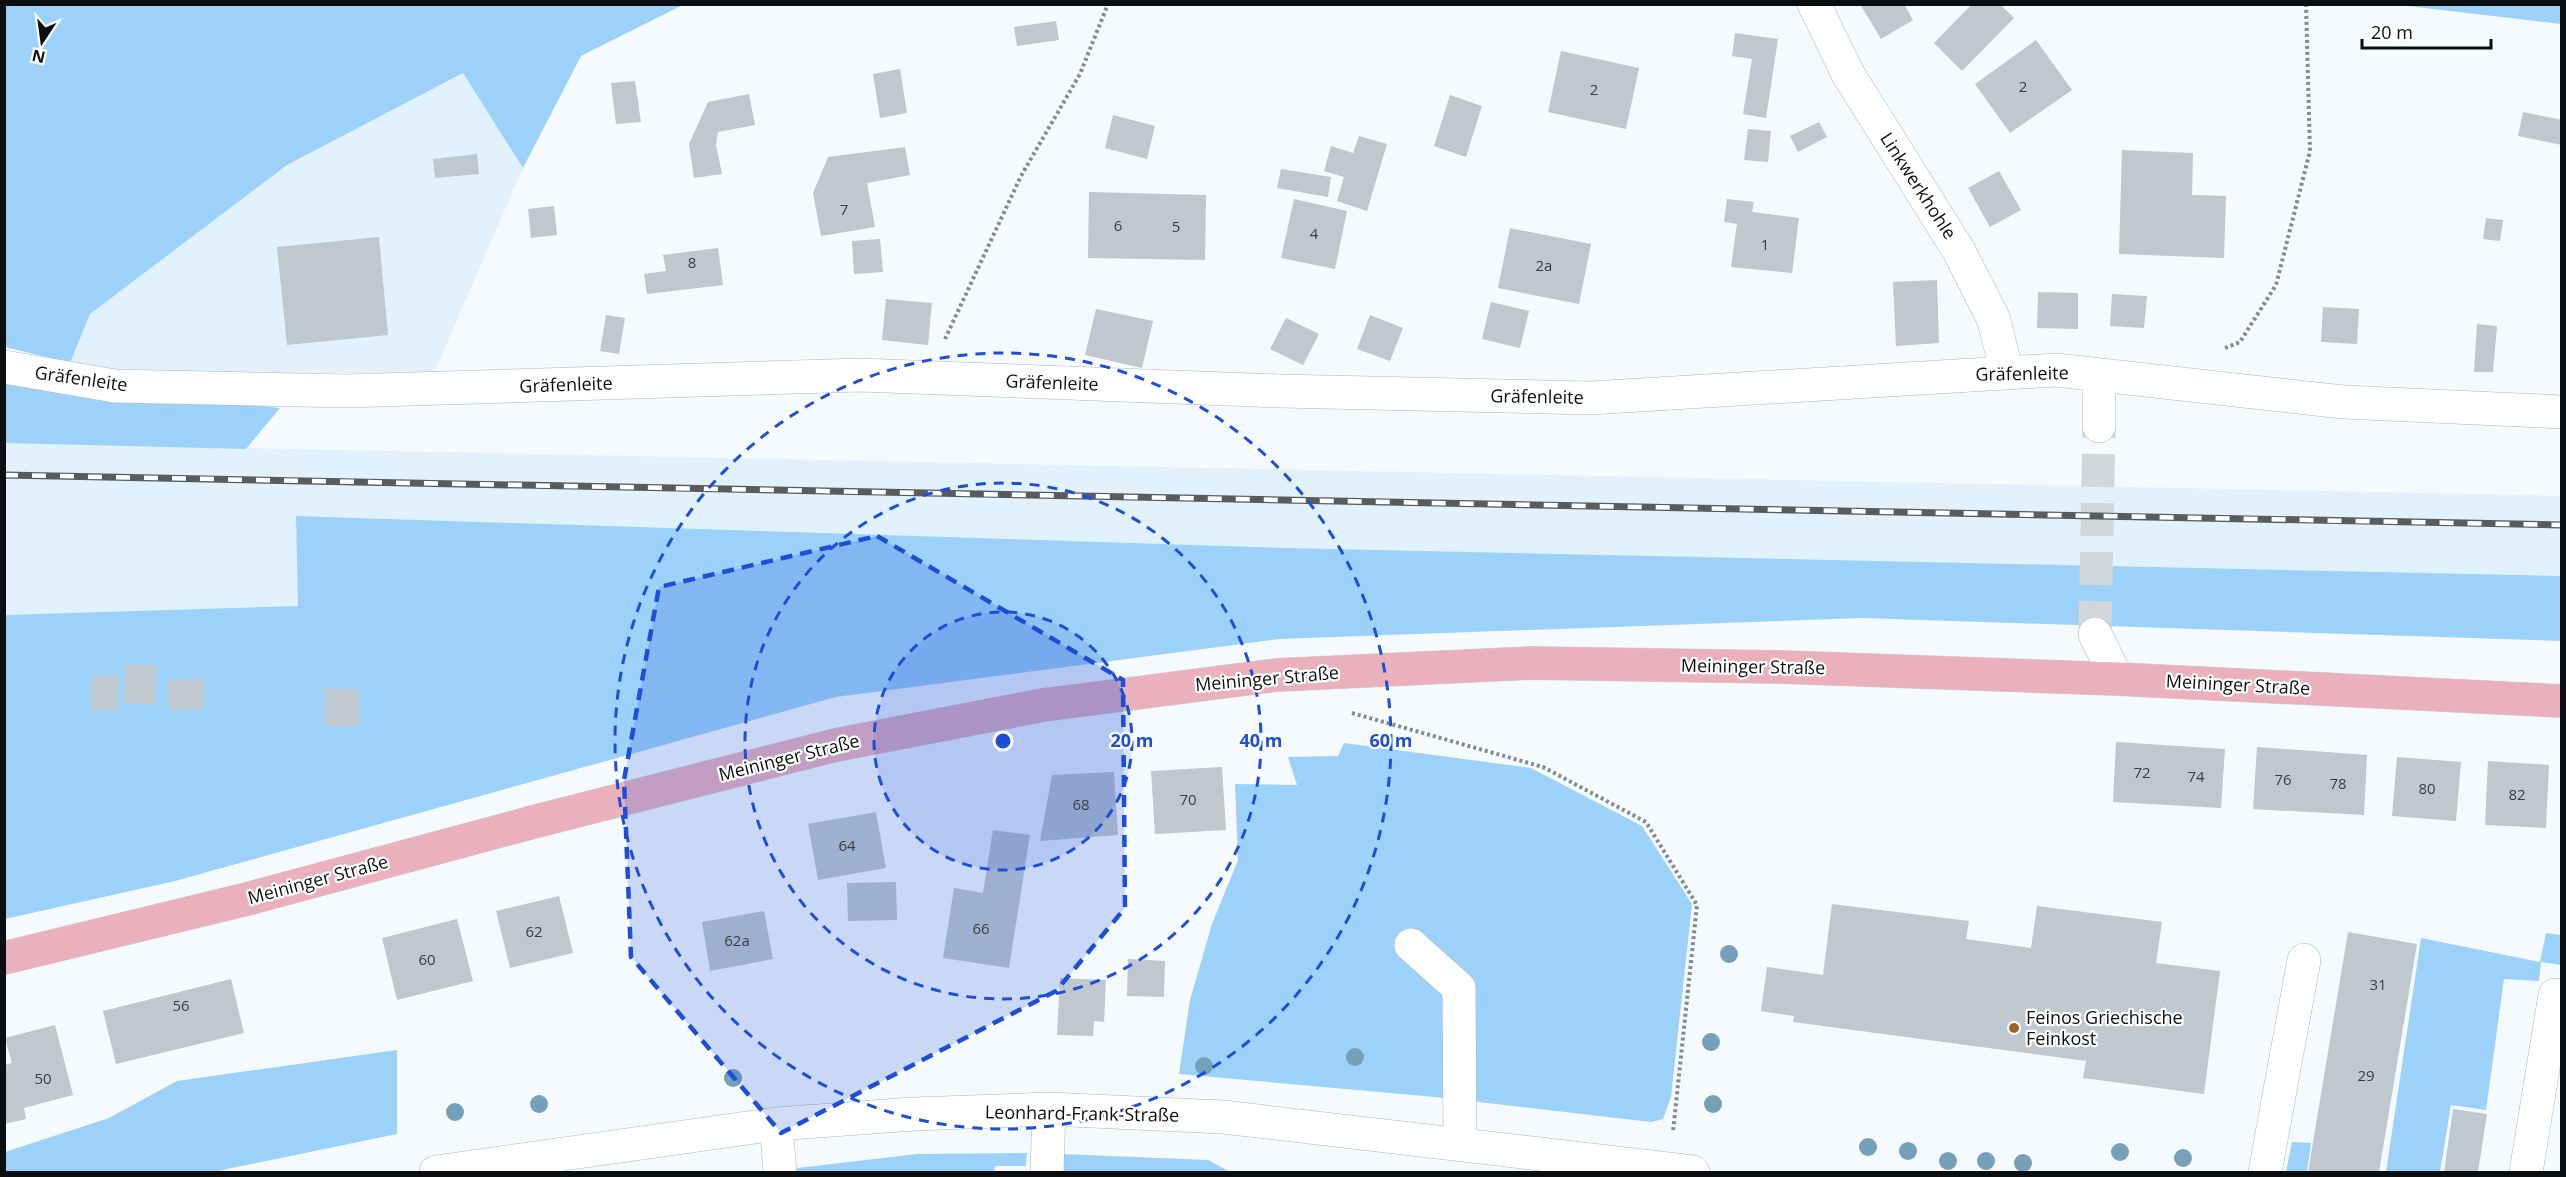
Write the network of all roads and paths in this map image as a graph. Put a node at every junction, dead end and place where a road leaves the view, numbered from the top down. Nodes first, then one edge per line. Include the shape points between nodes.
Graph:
1 (1108, 4) edge
2 (1814, 4) edge
3 (2306, 4) edge
4 (2218, 350) dead end
5 (4, 367) edge
6 (2007, 373) junction
7 (2099, 375) junction
8 (927, 378) junction
9 (2562, 412) edge
10 (2099, 426) tunnel mouth
11 (2095, 634) tunnel mouth
12 (2117, 679) junction
13 (2562, 700) edge
14 (1382, 722) dead end
15 (1411, 945) dead end
16 (4, 958) edge
17 (2304, 960) dead end
18 (2555, 995) dead end
19 (1049, 1109) junction
20 (776, 1124) junction
21 (1460, 1143) junction
22 (480, 1169) edge
23 (1681, 1171) edge
24 (436, 1173) edge
25 (780, 1173) edge
26 (1047, 1173) edge
27 (2265, 1173) edge
28 (2526, 1173) edge

1 - 8 path via 1080,74 1021,176
2 - 6 street, Linkwerkhohle via 1870,113 1959,250 1994,320
3 - 4 path via 2310,151 2276,285 2240,342
5 - 8 street, Gräfenleite via 115,386 346,391 860,375
6 - 7 street, Gräfenleite via 2056,370
6 - 8 street, Gräfenleite via 1590,399
7 - 9 street, Gräfenleite via 2343,402
7 - 10 street
11 - 12 street
12 - 13 main road, Meininger Straße
12 - 16 main road, Meininger Straße via 1530,663 1277,675 1066,702 836,744 247,899
14 - 23 path via 1543,767 1646,822 1697,905
15 - 21 street via 1459,988
17 - 27 street
18 - 28 street
19 - 20 street, Leonhard-Frank-Straße
19 - 21 street, Leonhard-Frank-Straße via 1223,1117
19 - 26 street
20 - 22 street, Leonhard-Frank-Straße
20 - 25 street
21 - 23 street, Leonhard-Frank-Straße
22 - 24 street, Leonhard-Frank-Straße

